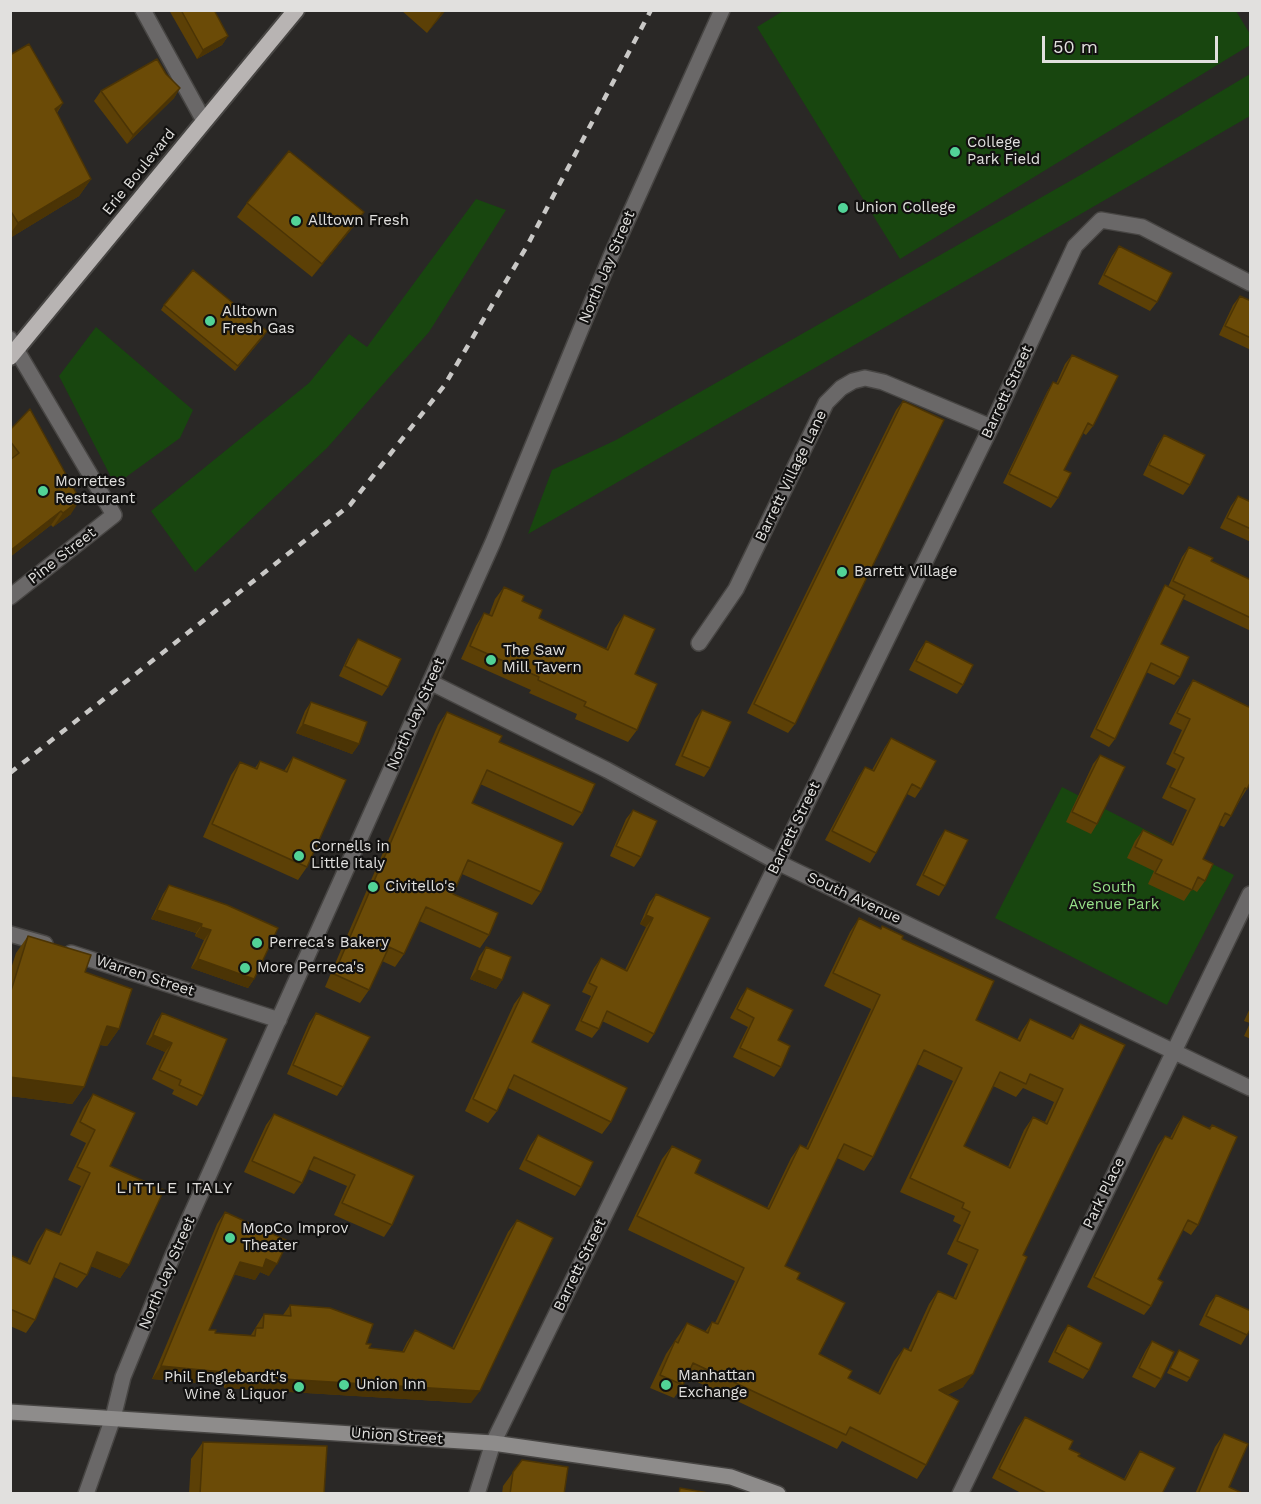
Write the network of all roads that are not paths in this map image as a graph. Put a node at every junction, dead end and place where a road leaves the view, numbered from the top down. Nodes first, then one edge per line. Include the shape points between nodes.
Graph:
1 (143, 10) edge
2 (296, 10) edge
3 (722, 10) edge
4 (204, 121) junction
5 (1251, 283) edge
6 (13, 348) edge
7 (991, 427) junction
8 (10, 597) edge
9 (699, 643) dead end
10 (430, 682) junction
11 (777, 862) junction
12 (1251, 894) edge
13 (10, 934) edge
14 (279, 1020) junction
15 (1174, 1049) junction
16 (1251, 1088) edge
17 (10, 1412) edge
18 (113, 1418) junction
19 (493, 1443) junction
20 (86, 1494) edge
21 (477, 1494) edge
22 (778, 1494) edge
23 (960, 1494) edge

1 - 4 street
2 - 4 highway, Erie Boulevard
3 - 10 street, North Jay Street via 611,256
4 - 6 highway, Erie Boulevard
5 - 7 street, Barrett Street via 1142,227 1101,220 1075,246
6 - 8 street, Pine Street via 114,515
7 - 9 street, Barrett Village Lane via 883,382 865,378 841,388 826,403 736,589
7 - 11 street, Barrett Street
10 - 11 street, South Avenue
10 - 14 street, North Jay Street
11 - 15 street, South Avenue
11 - 19 street, Barrett Street
12 - 15 street, Park Place
13 - 14 street, Warren Street
14 - 18 street, North Jay Street via 173,1255 123,1377
15 - 16 street, South Avenue
15 - 23 street, Park Place
17 - 18 main road, Union Street
18 - 19 main road, Union Street
18 - 20 street, North Jay Street
19 - 21 street, Barrett Street
19 - 22 main road, Union Street via 731,1477

